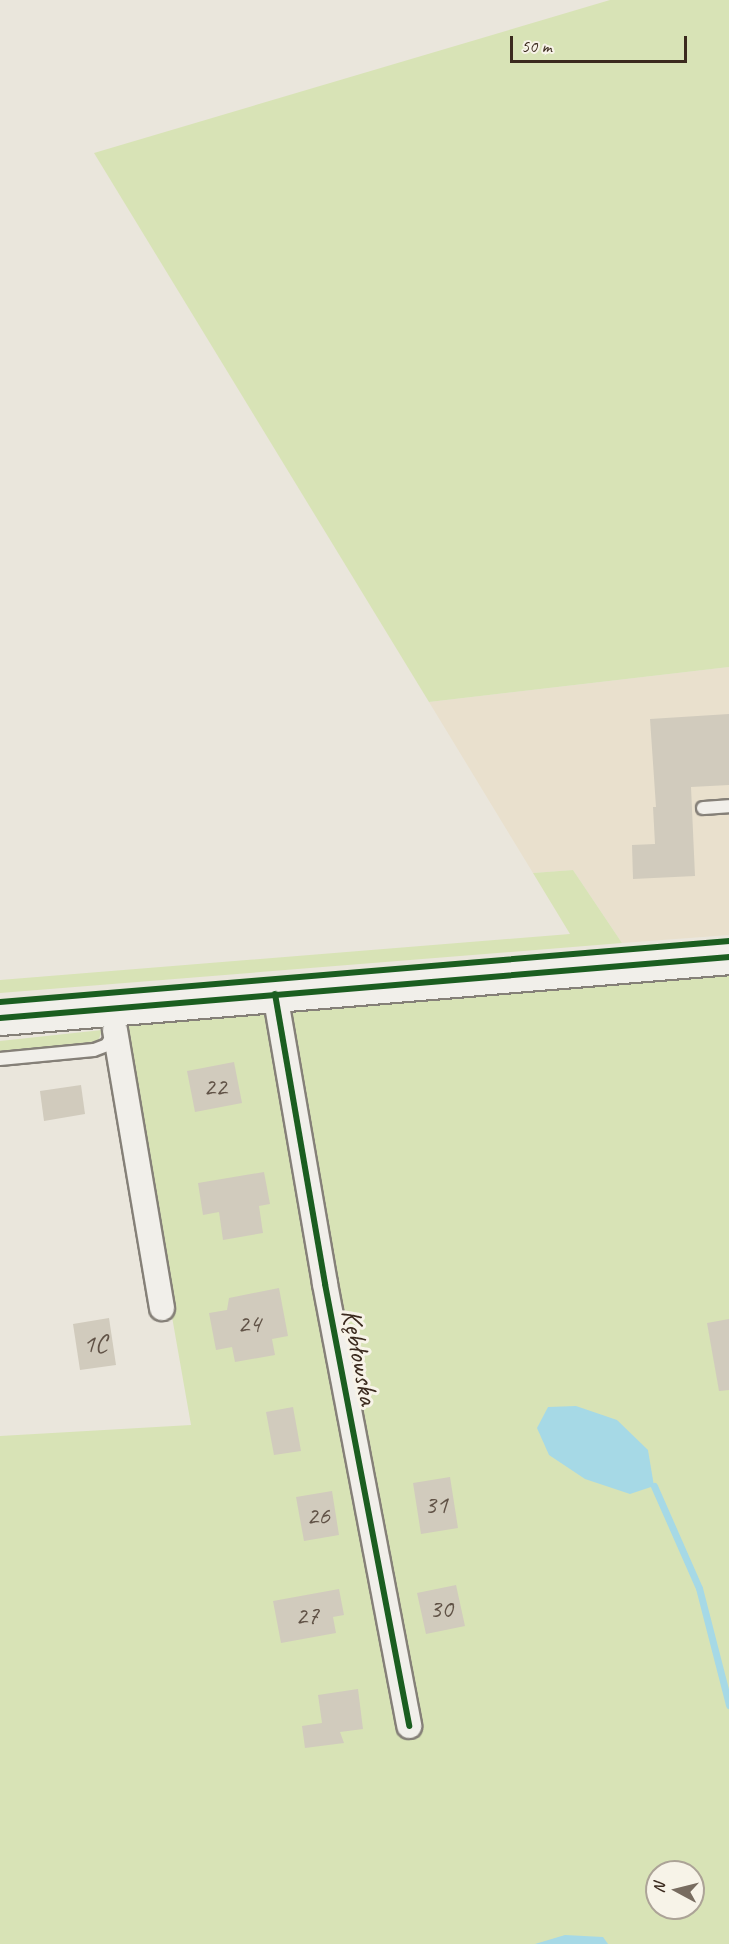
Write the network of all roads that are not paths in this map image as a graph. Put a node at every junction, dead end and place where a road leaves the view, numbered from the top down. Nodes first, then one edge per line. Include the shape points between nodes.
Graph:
1 (729, 806) edge
2 (703, 808) dead end
3 (729, 957) edge
4 (275, 994) junction
5 (0, 1018) edge
6 (117, 1019) junction
7 (0, 1059) edge
8 (162, 1308) dead end
9 (409, 1726) dead end

1 - 2 lane
3 - 4 street
4 - 6 street
4 - 9 street, Kębłowska via 325,1284
5 - 6 street
6 - 7 lane via 107,1045 94,1050
6 - 8 street

